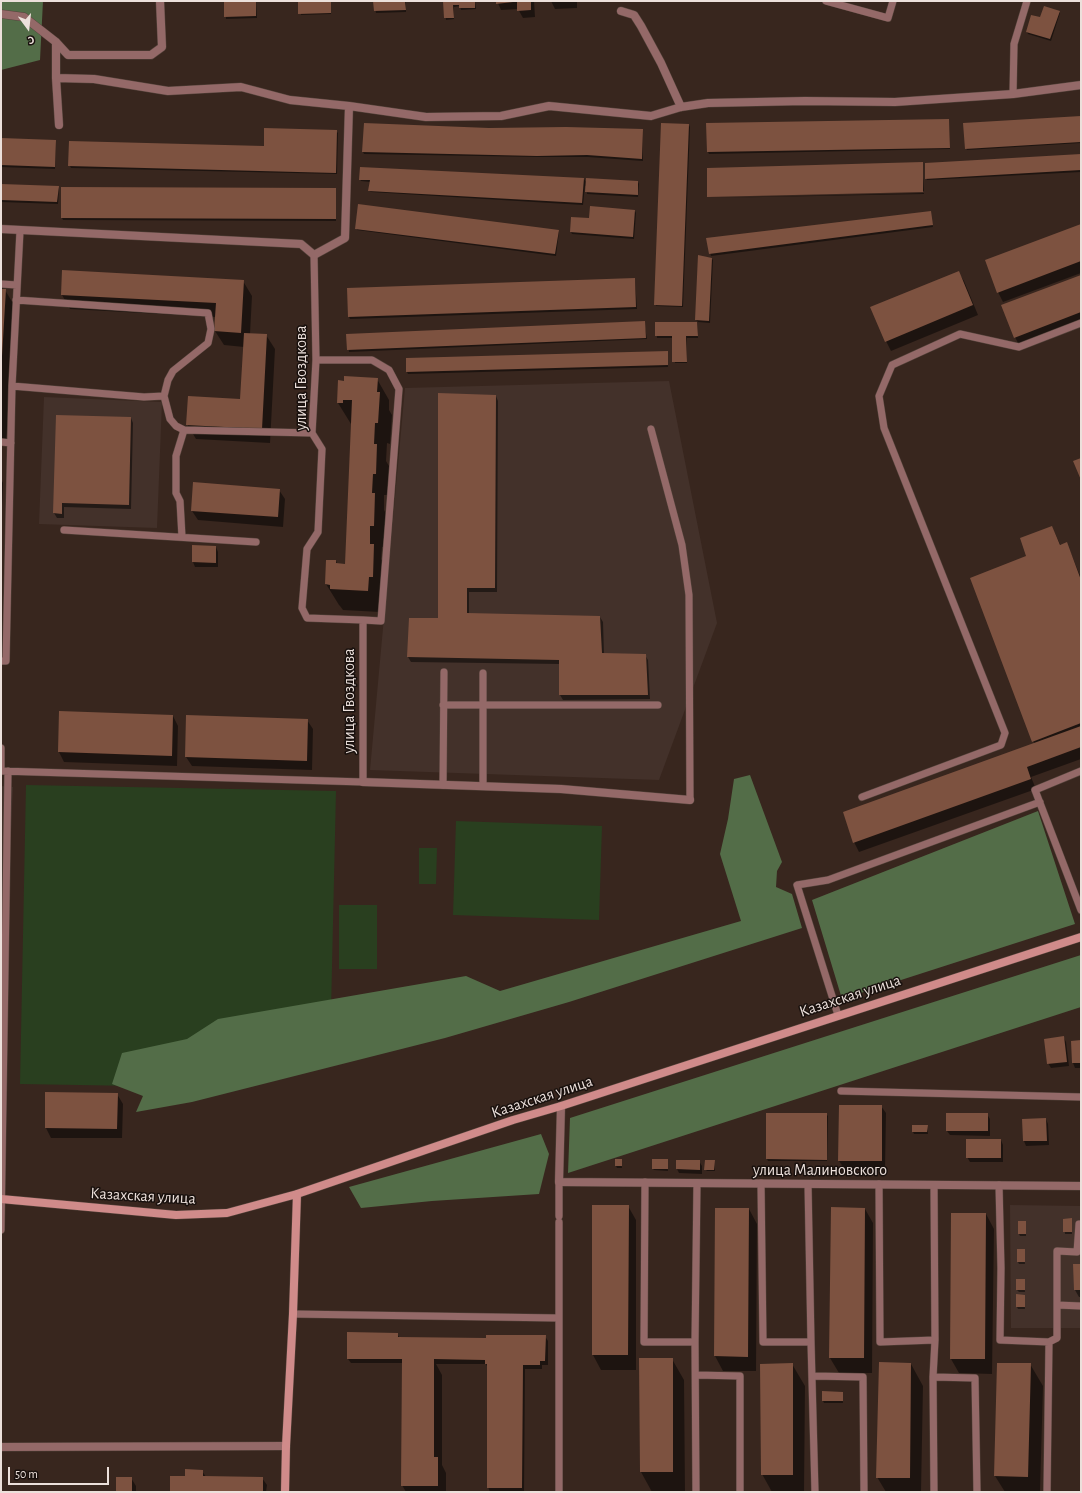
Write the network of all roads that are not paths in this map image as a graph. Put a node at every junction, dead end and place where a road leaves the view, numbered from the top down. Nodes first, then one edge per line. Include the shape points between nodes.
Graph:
1 (160, 1) edge
2 (826, 1) edge
3 (893, 1) edge
4 (1027, 1) edge
5 (620, 11) dead end
6 (1, 14) edge
7 (56, 42) junction
8 (56, 78) junction
9 (1081, 85) edge
10 (1014, 94) junction
11 (349, 106) junction
12 (681, 107) junction
13 (59, 125) dead end
14 (1, 229) edge
15 (20, 231) junction
16 (314, 255) junction
17 (1, 284) edge
18 (17, 285) junction
19 (16, 300) junction
20 (1081, 324) edge
21 (316, 360) junction
22 (12, 386) junction
23 (164, 396) junction
24 (651, 429) dead end
25 (184, 430) junction
26 (312, 433) junction
27 (1, 442) edge
28 (11, 443) junction
29 (64, 530) dead end
30 (182, 537) junction
31 (256, 542) dead end
32 (363, 620) junction
33 (1, 661) edge
34 (444, 672) dead end
35 (483, 673) dead end
36 (658, 704) dead end
37 (443, 706) junction
38 (482, 706) junction
39 (1, 748) edge
40 (3, 771) edge
41 (1081, 771) edge
42 (363, 782) junction
43 (443, 785) junction
44 (484, 786) junction
45 (862, 797) dead end
46 (690, 800) joint
47 (1040, 802) junction
48 (1081, 910) edge
49 (1081, 937) edge
50 (838, 1015) junction
51 (841, 1091) dead end
52 (1081, 1097) edge
53 (561, 1106) junction
54 (559, 1182) junction
55 (645, 1182) junction
56 (697, 1183) junction
57 (761, 1183) junction
58 (808, 1184) junction
59 (879, 1184) junction
60 (934, 1185) junction
61 (999, 1185) junction
62 (1081, 1186) edge
63 (297, 1194) junction
64 (1, 1199) edge
65 (1081, 1224) edge
66 (1, 1230) edge
67 (1057, 1305) junction
68 (1081, 1306) edge
69 (293, 1314) junction
70 (558, 1318) junction
71 (935, 1340) junction
72 (695, 1342) junction
73 (811, 1342) junction
74 (1048, 1342) junction
75 (696, 1375) junction
76 (813, 1376) junction
77 (933, 1377) junction
78 (286, 1446) junction
79 (1, 1447) edge
80 (285, 1492) edge
81 (560, 1492) edge
82 (696, 1492) edge
83 (740, 1492) edge
84 (815, 1492) edge
85 (864, 1492) edge
86 (934, 1492) edge
87 (978, 1492) edge
88 (1047, 1492) edge

1 - 7 street via 162,47 151,55 68,55
2 - 3 lane via 888,18
4 - 10 lane via 1014,44
5 - 12 street via 634,15 641,26
6 - 7 street via 24,17
7 - 8 street
8 - 11 street via 94,79 168,91 241,87 290,100
8 - 13 street
9 - 10 street
10 - 12 street via 895,102 708,103
11 - 12 street via 426,117 500,116 549,106 651,116
11 - 16 street via 345,238
14 - 15 street
15 - 16 street via 301,244
15 - 18 lane
16 - 21 lane, улица Гвоздкова
17 - 18 lane
18 - 19 lane
19 - 22 lane
19 - 23 lane via 208,312 211,329 208,343 173,371
20 - 45 lane via 1019,347 960,334 892,365 879,396 884,428 1006,733 1001,745
21 - 26 lane, улица Гвоздкова
21 - 32 lane via 372,360 389,370 399,389 381,621
22 - 23 lane via 144,397
22 - 28 lane
23 - 25 lane via 170,419
24 - 46 lane via 682,545 689,596
25 - 26 lane
25 - 30 lane via 176,456 176,493 180,501
26 - 32 lane, улица Гвоздкова via 322,449 318,532 307,548 302,608 307,618
27 - 28 lane
28 - 33 lane via 6,661
29 - 30 lane
30 - 31 lane
32 - 42 lane, улица Гвоздкова
34 - 37 lane
35 - 38 lane
36 - 38 lane
37 - 38 lane
37 - 43 lane
38 - 44 lane
39 - 40 lane
40 - 42 lane
40 - 64 lane
41 - 47 lane via 1035,790
42 - 43 street
43 - 44 street
44 - 46 street via 562,789
47 - 48 lane
47 - 50 lane via 828,880 797,885
49 - 50 main road, Казахская улица
50 - 53 main road, Казахская улица
51 - 52 lane
53 - 54 street
53 - 63 main road, Казахская улица
54 - 55 street, улица Малиновского
54 - 70 lane
55 - 56 street, улица Малиновского
55 - 72 lane via 644,1342
56 - 57 street, улица Малиновского
56 - 72 lane
57 - 58 street, улица Малиновского
57 - 73 lane via 763,1342
58 - 59 street, улица Малиновского
58 - 73 lane
59 - 60 street, улица Малиновского
59 - 71 lane via 880,1342
60 - 61 street, улица Малиновского
60 - 71 lane
61 - 62 street, улица Малиновского
61 - 74 lane via 1000,1340
63 - 64 main road, Казахская улица via 227,1213 176,1215
63 - 69 main road
64 - 66 lane
65 - 67 lane via 1077,1252 1057,1251
67 - 68 lane
67 - 74 lane via 1057,1338
69 - 70 lane
69 - 78 main road
70 - 81 lane
71 - 77 lane
72 - 75 lane
73 - 76 lane
74 - 88 lane
75 - 82 lane
75 - 83 lane via 740,1376
76 - 84 lane
76 - 85 lane via 863,1377
77 - 86 lane
77 - 87 lane via 975,1378
78 - 79 street
78 - 80 main road

